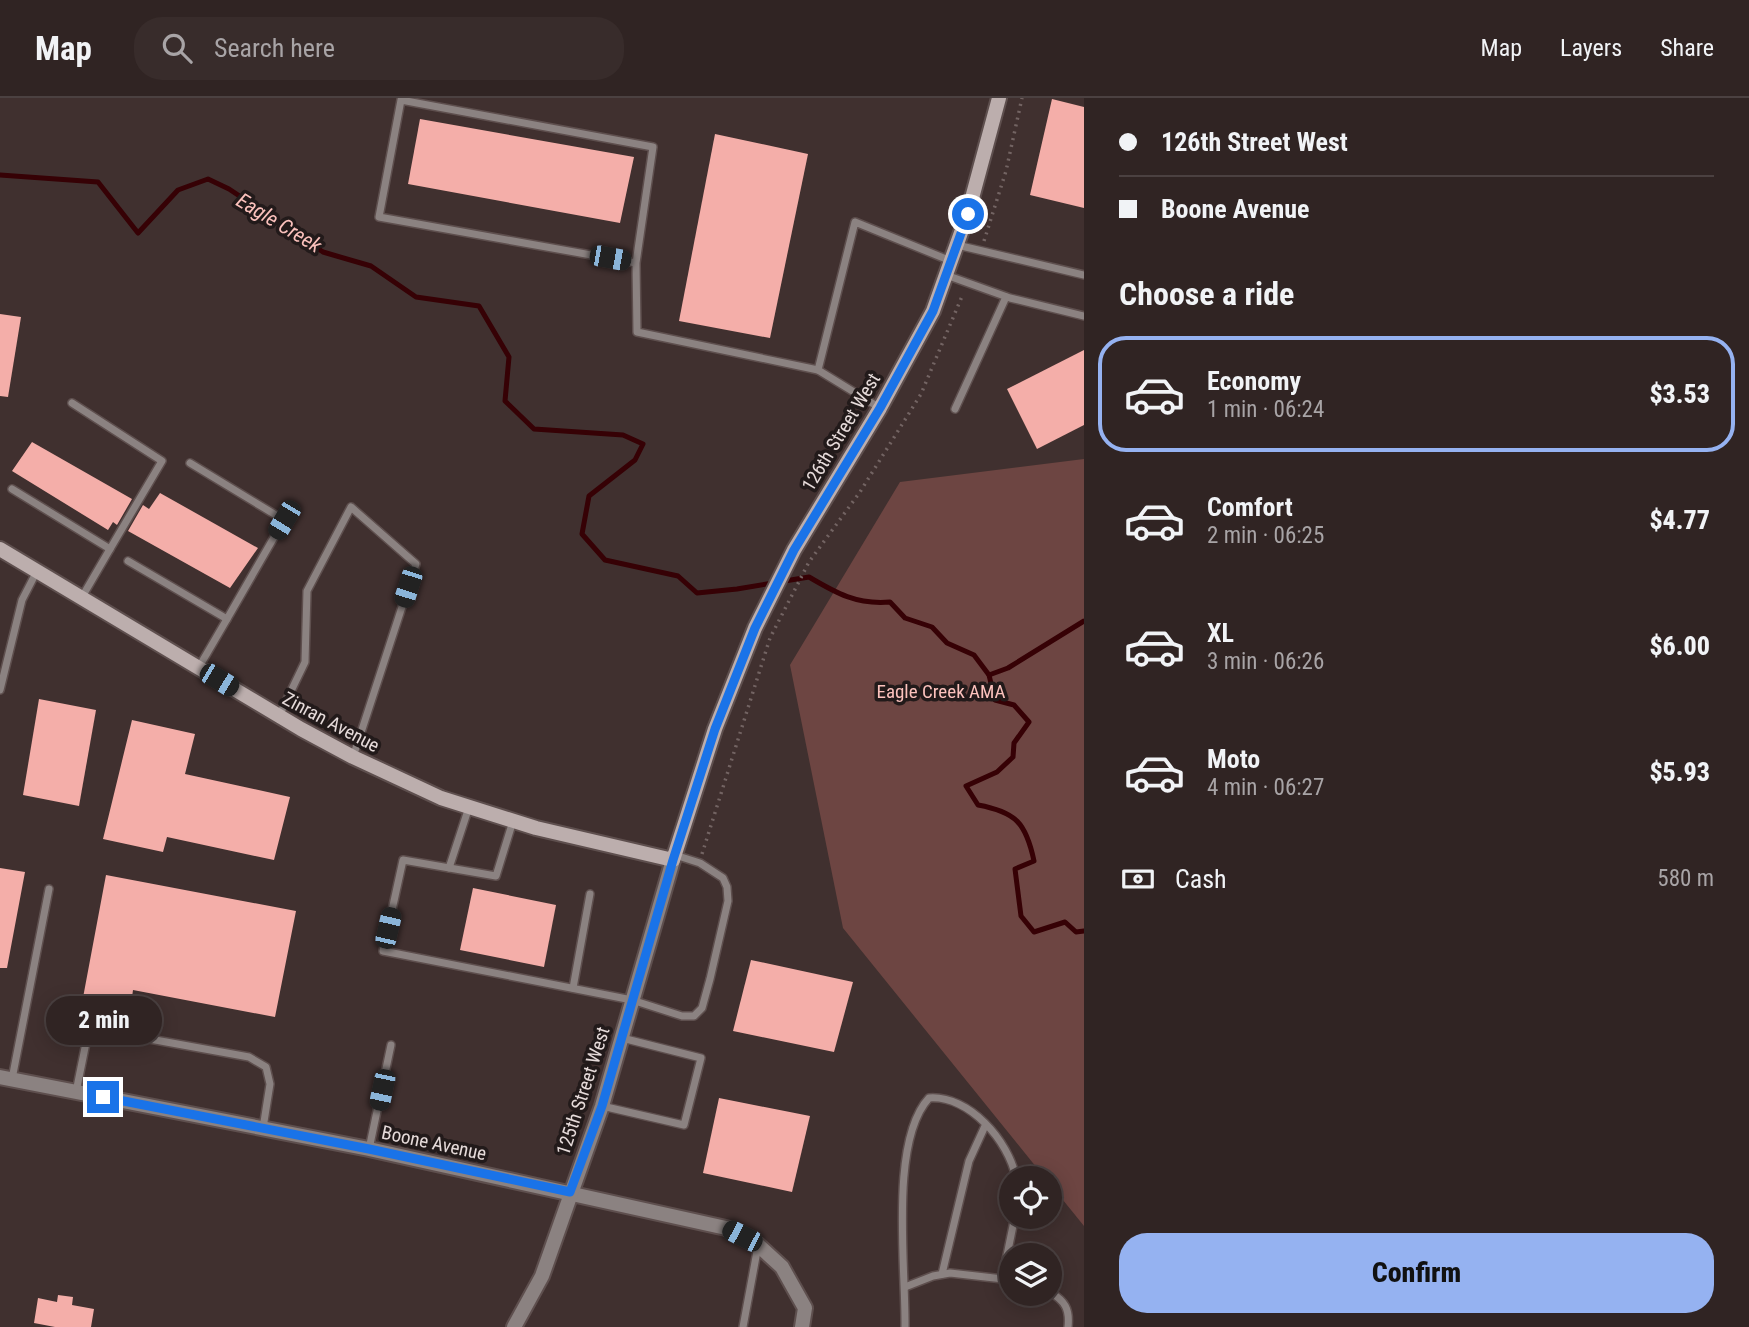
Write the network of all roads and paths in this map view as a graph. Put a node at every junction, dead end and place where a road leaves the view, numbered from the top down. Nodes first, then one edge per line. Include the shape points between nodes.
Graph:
1 (999, 98) edge
2 (1022, 98) edge
3 (956, 245) junction
4 (981, 251) junction
5 (636, 263) junction
6 (948, 267) junction
7 (1084, 275) edge
8 (968, 283) junction
9 (1006, 296) junction
10 (1084, 316) edge
11 (818, 370) junction
12 (72, 403) dead end
13 (880, 408) junction
14 (955, 409) dead end
15 (190, 463) dead end
16 (12, 489) dead end
17 (0, 549) edge
18 (110, 549) junction
19 (128, 561) dead end
20 (37, 571) junction
21 (81, 598) junction
22 (227, 619) junction
23 (198, 668) junction
24 (0, 690) edge
25 (279, 716) junction
26 (353, 758) junction
27 (469, 807) junction
28 (513, 821) junction
29 (674, 857) junction
30 (700, 863) junction
31 (449, 868) junction
32 (50, 888) dead end
33 (590, 894) dead end
34 (573, 988) junction
35 (632, 1000) junction
36 (621, 1038) junction
37 (391, 1045) dead end
38 (6, 1078) edge
39 (76, 1092) junction
40 (602, 1106) junction
41 (985, 1126) junction
42 (263, 1128) junction
43 (369, 1149) junction
44 (1014, 1166) edge
45 (570, 1192) junction
46 (758, 1245) junction
47 (942, 1274) junction
48 (999, 1278) edge
49 (905, 1287) junction
50 (1062, 1300) edge
51 (514, 1327) edge
52 (743, 1327) edge
53 (802, 1327) edge
54 (905, 1327) edge
55 (1068, 1327) edge

1 - 3 street, 126th Street West
2 - 4 path
3 - 4 lane
3 - 6 street, 126th Street West
4 - 7 lane
5 - 5 lane via 379,217 401,100 653,146
5 - 11 lane via 637,332
6 - 8 lane
6 - 11 lane via 855,222
6 - 13 street, 126th Street West via 933,311
8 - 9 lane
8 - 30 path via 921,394 860,492 809,562 770,638
9 - 10 lane
9 - 14 lane
11 - 13 lane
12 - 18 lane via 162,461
13 - 29 street, 126th Street West via 794,550 755,628 715,729
15 - 22 lane via 284,520
16 - 18 lane
17 - 20 street, Zinran Avenue
18 - 21 lane
19 - 22 lane
20 - 21 street, Zinran Avenue
20 - 24 lane via 22,600
21 - 23 street, Zinran Avenue
22 - 23 lane
23 - 25 street, Zinran Avenue
25 - 26 street, Zinran Avenue
25 - 26 lane via 305,662 307,591 351,507 416,564
26 - 27 street, Zinran Avenue
27 - 28 street, Zinran Avenue
27 - 31 lane
28 - 29 street, Zinran Avenue
28 - 31 lane via 496,876
29 - 30 lane
29 - 35 street, 125th Street West
30 - 35 lane via 723,878 728,901 702,1008 694,1016 682,1016
31 - 34 lane via 403,860 383,951
32 - 38 lane
33 - 34 lane
34 - 35 lane
35 - 36 street, 125th Street West
36 - 40 street, 125th Street West
36 - 40 lane via 701,1058 684,1125
37 - 43 lane
38 - 39 street, Boone Avenue
39 - 42 street, Boone Avenue
39 - 42 lane via 89,1028 225,1053 266,1067 271,1084
40 - 45 street, 125th Street West
41 - 44 lane
41 - 47 lane via 970,1161
41 - 49 lane via 961,1104 944,1097 929,1098 915,1120 905,1161 901,1213
42 - 43 street, Boone Avenue
43 - 45 street, Boone Avenue
45 - 46 street, Boone Avenue via 726,1228
45 - 51 street, 125th Street West via 542,1276
46 - 52 lane
46 - 53 street, Boone Avenue via 782,1267 804,1308
47 - 48 lane
47 - 49 lane
49 - 54 lane
50 - 55 lane

